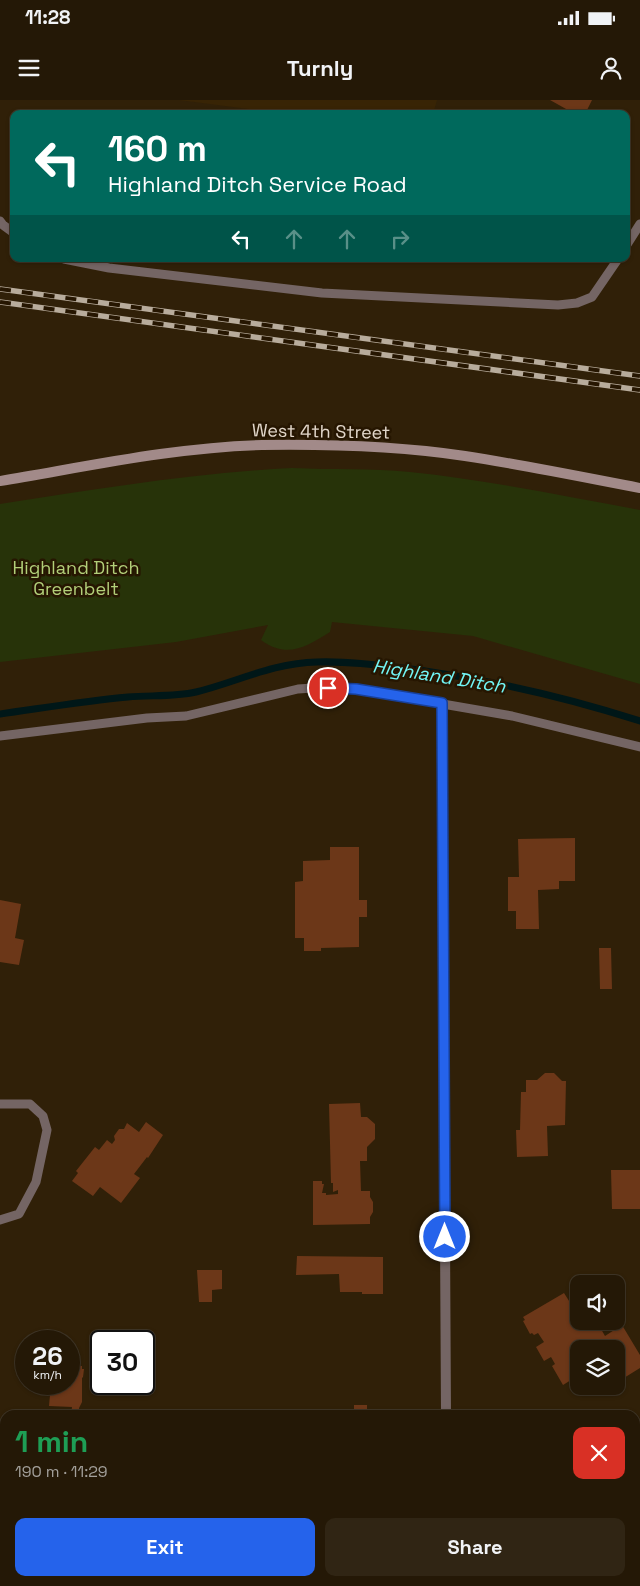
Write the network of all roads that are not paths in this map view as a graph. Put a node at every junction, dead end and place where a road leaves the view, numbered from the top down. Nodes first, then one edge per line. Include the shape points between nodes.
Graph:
1 (0, 221) edge
2 (640, 224) edge
3 (10, 230) edge
4 (630, 240) edge
5 (79, 262) edge
6 (616, 262) edge
7 (0, 481) edge
8 (640, 488) edge
9 (442, 703) junction
10 (0, 736) edge
11 (640, 747) edge
12 (0, 1104) edge
13 (0, 1220) edge
14 (446, 1410) edge

1 - 3 lane
2 - 4 lane
5 - 6 lane via 322,293 558,305 578,303 592,297
7 - 8 main road, West 4th Street via 183,451 260,445 337,445 464,456
9 - 10 lane via 356,689 298,689 186,716
9 - 11 lane
9 - 14 street
12 - 13 lane via 30,1104 44,1116 47,1130 36,1182 18,1214

